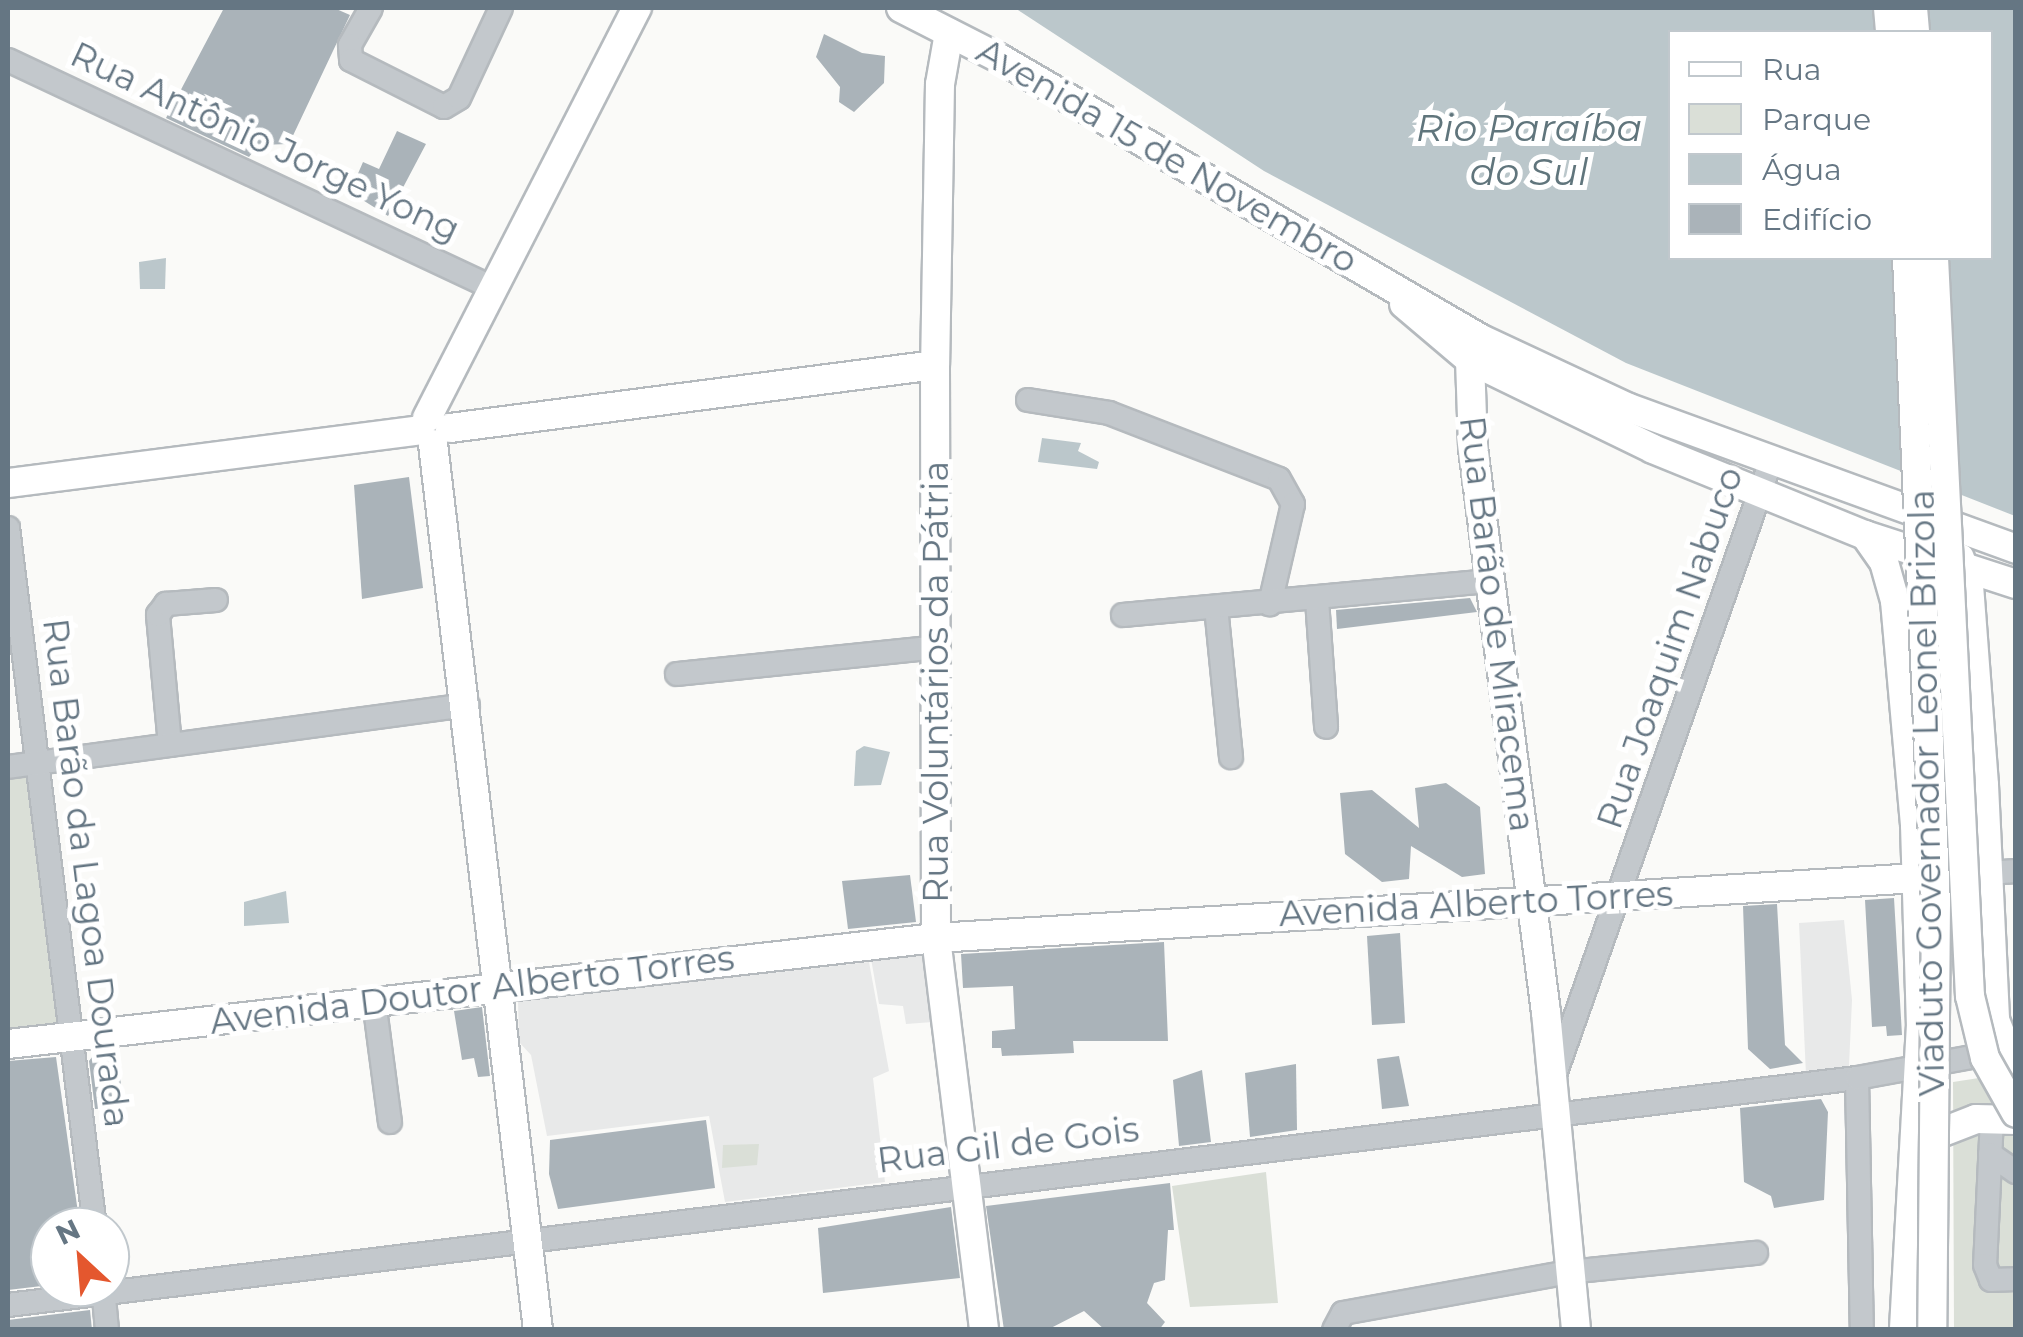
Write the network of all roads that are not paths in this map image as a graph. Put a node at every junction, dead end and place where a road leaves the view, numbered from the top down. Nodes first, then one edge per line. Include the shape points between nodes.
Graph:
1 (370, 8) edge
2 (501, 8) edge
3 (637, 8) edge
4 (901, 8) edge
5 (950, 34) junction
6 (8, 60) edge
7 (1907, 260) edge
8 (1934, 260) edge
9 (492, 288) junction
10 (1475, 349) junction
11 (936, 364) junction
12 (1028, 400) dead end
13 (432, 430) junction
14 (1771, 461) junction
15 (8, 482) edge
16 (1762, 496) junction
17 (1904, 508) junction
18 (8, 528) edge
19 (1865, 535) junction
20 (2016, 552) edge
21 (1955, 562) junction
22 (1490, 580) junction
23 (2016, 584) edge
24 (2016, 593) edge
25 (216, 600) dead end
26 (1317, 600) junction
27 (1895, 601) junction
28 (1270, 604) junction
29 (1216, 608) junction
30 (1123, 615) dead end
31 (1970, 624) junction
32 (939, 646) junction
33 (677, 674) dead end
34 (468, 705) junction
35 (1905, 718) junction
36 (1978, 719) junction
37 (1326, 727) dead end
38 (170, 745) junction
39 (1230, 757) dead end
40 (38, 763) junction
41 (8, 767) edge
42 (1912, 783) junction
43 (1984, 786) junction
44 (2016, 871) edge
45 (1986, 873) junction
46 (1916, 878) junction
47 (1622, 895) junction
48 (1532, 898) junction
49 (936, 938) junction
50 (498, 987) junction
51 (374, 1002) junction
52 (1582, 1009) junction
53 (1546, 1012) junction
54 (71, 1037) junction
55 (8, 1044) edge
56 (2012, 1057) edge
57 (1919, 1067) junction
58 (1857, 1078) junction
59 (1552, 1084) junction
60 (1554, 1114) junction
61 (2008, 1117) edge
62 (390, 1122) dead end
63 (1913, 1145) junction
64 (1990, 1154) junction
65 (2016, 1172) edge
66 (966, 1186) junction
67 (93, 1207) edge
68 (526, 1239) junction
69 (1756, 1253) dead end
70 (1568, 1272) junction
71 (2016, 1279) edge
72 (130, 1287) edge
73 (538, 1330) edge
74 (984, 1330) edge
75 (1334, 1330) edge
76 (1576, 1330) edge
77 (1862, 1330) edge
78 (1904, 1330) edge
79 (1932, 1330) edge

1 - 2 street via 350,45 351,60 444,107 459,98
3 - 9 main road
4 - 5 main road, Avenida 15 de Novembro
5 - 10 main road, Avenida 15 de Novembro via 1379,278
5 - 11 main road, Rua Voluntários da Pátria via 940,84
6 - 9 street, Rua Antônio Jorge Yong
7 - 79 main road, Viaduto Governador Leonel Brizola, bridge via 1936,903
8 - 61 main road, Viaduto Governador Leonel Brizola, bridge via 1970,996
9 - 13 main road
10 - 14 main road, Avenida 15 de Novembro
10 - 16 main road, Avenida 15 de Novembro
10 - 22 main road, Rua Barão de Miracema via 1472,448
11 - 13 main road
11 - 32 main road, Rua Voluntários da Pátria
12 - 28 street via 1109,413 1279,479 1292,504
13 - 15 main road
13 - 34 main road
14 - 16 street, Rua Joaquim Nabuco
14 - 17 main road, Avenida 15 de Novembro
16 - 19 main road, Avenida 15 de Novembro
16 - 47 street, Rua Joaquim Nabuco
17 - 20 main road, Avenida 15 de Novembro
17 - 21 main road
18 - 40 street, Rua Barão da Lagoa Dourada
19 - 21 main road, Avenida 15 de Novembro
19 - 27 main road via 1884,562
20 - 21 main road
21 - 23 main road, Avenida 15 de Novembro
21 - 27 main road
21 - 31 main road
22 - 26 street
22 - 48 main road, Rua Barão de Miracema
24 - 31 main road via 1997,599
25 - 38 street via 166,604 158,614
26 - 28 street
26 - 37 street
27 - 35 main road
28 - 29 street
29 - 30 street
29 - 39 street
31 - 36 main road
32 - 33 street
32 - 49 main road, Rua Voluntários da Pátria
34 - 38 street
34 - 50 main road
35 - 36 main road via 1929,741 1962,738
35 - 42 main road
36 - 43 main road
38 - 40 street
40 - 41 street
40 - 54 street, Rua Barão da Lagoa Dourada
42 - 43 main road via 1942,765 1968,770
42 - 46 main road
43 - 45 main road
44 - 45 street, Avenida Alberto Torres
45 - 46 street, Avenida Alberto Torres
45 - 56 main road via 1994,1005
46 - 47 main road, Avenida Alberto Torres
46 - 57 main road
47 - 48 main road, Avenida Alberto Torres
47 - 52 street, Rua Joaquim Nabuco
48 - 49 main road, Avenida Alberto Torres
48 - 53 main road, Rua Barão de Miracema
49 - 50 main road, Avenida Doutor Alberto Torres
49 - 66 main road, Rua Voluntários da Pátria
50 - 51 main road, Avenida Doutor Alberto Torres
50 - 68 main road
51 - 54 main road, Avenida Doutor Alberto Torres
51 - 62 street
52 - 53 street
52 - 59 street, Rua Joaquim Nabuco
53 - 59 main road, Rua Barão de Miracema
54 - 55 main road, Avenida Doutor Alberto Torres
54 - 67 street, Rua Barão da Lagoa Dourada
56 - 57 street, Rua Gil de Gois
57 - 58 street, Rua Gil de Gois
57 - 63 main road
58 - 60 street, Rua Gil de Gois
58 - 77 street
59 - 60 main road, Rua Barão de Miracema
60 - 66 street, Rua Gil de Gois
60 - 70 main road, Rua Barão de Miracema
61 - 63 main road via 1948,1126
61 - 64 street
63 - 78 main road
64 - 65 street
64 - 71 street via 1986,1274
66 - 68 street, Rua Gil de Gois
66 - 74 main road, Rua Voluntários da Pátria
68 - 72 street, Rua Gil de Gois
68 - 73 main road
69 - 70 street
70 - 75 street via 1343,1313
70 - 76 main road, Rua Barão de Miracema

